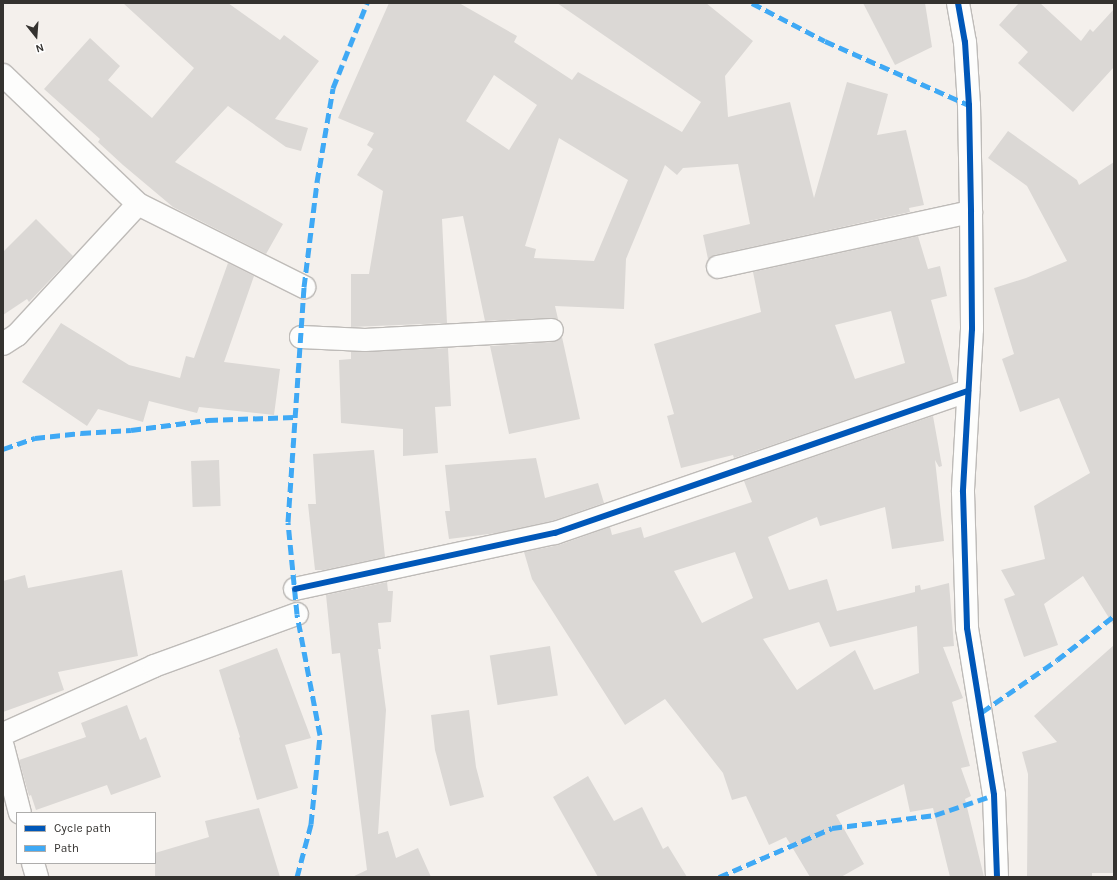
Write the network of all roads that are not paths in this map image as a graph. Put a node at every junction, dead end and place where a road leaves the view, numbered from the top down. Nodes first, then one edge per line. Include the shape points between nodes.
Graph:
1 (958, 3) edge
2 (3, 75) edge
3 (138, 204) junction
4 (971, 212) junction
5 (718, 267) dead end
6 (304, 287) dead end
7 (552, 330) dead end
8 (301, 337) dead end
9 (3, 344) edge
10 (968, 391) junction
11 (295, 589) dead end
12 (297, 614) dead end
13 (3, 734) edge
14 (3, 747) edge
15 (20, 812) edge
16 (33, 864) edge
17 (37, 877) edge
18 (997, 877) edge

1 - 4 street via 965,42 969,104
2 - 3 street
3 - 6 street
3 - 9 street via 17,335
4 - 5 street
4 - 10 street via 972,329
7 - 8 street via 365,340
10 - 11 street via 555,533
10 - 18 street via 963,492 968,628 994,795
12 - 13 street via 154,666
14 - 15 street
16 - 17 street

